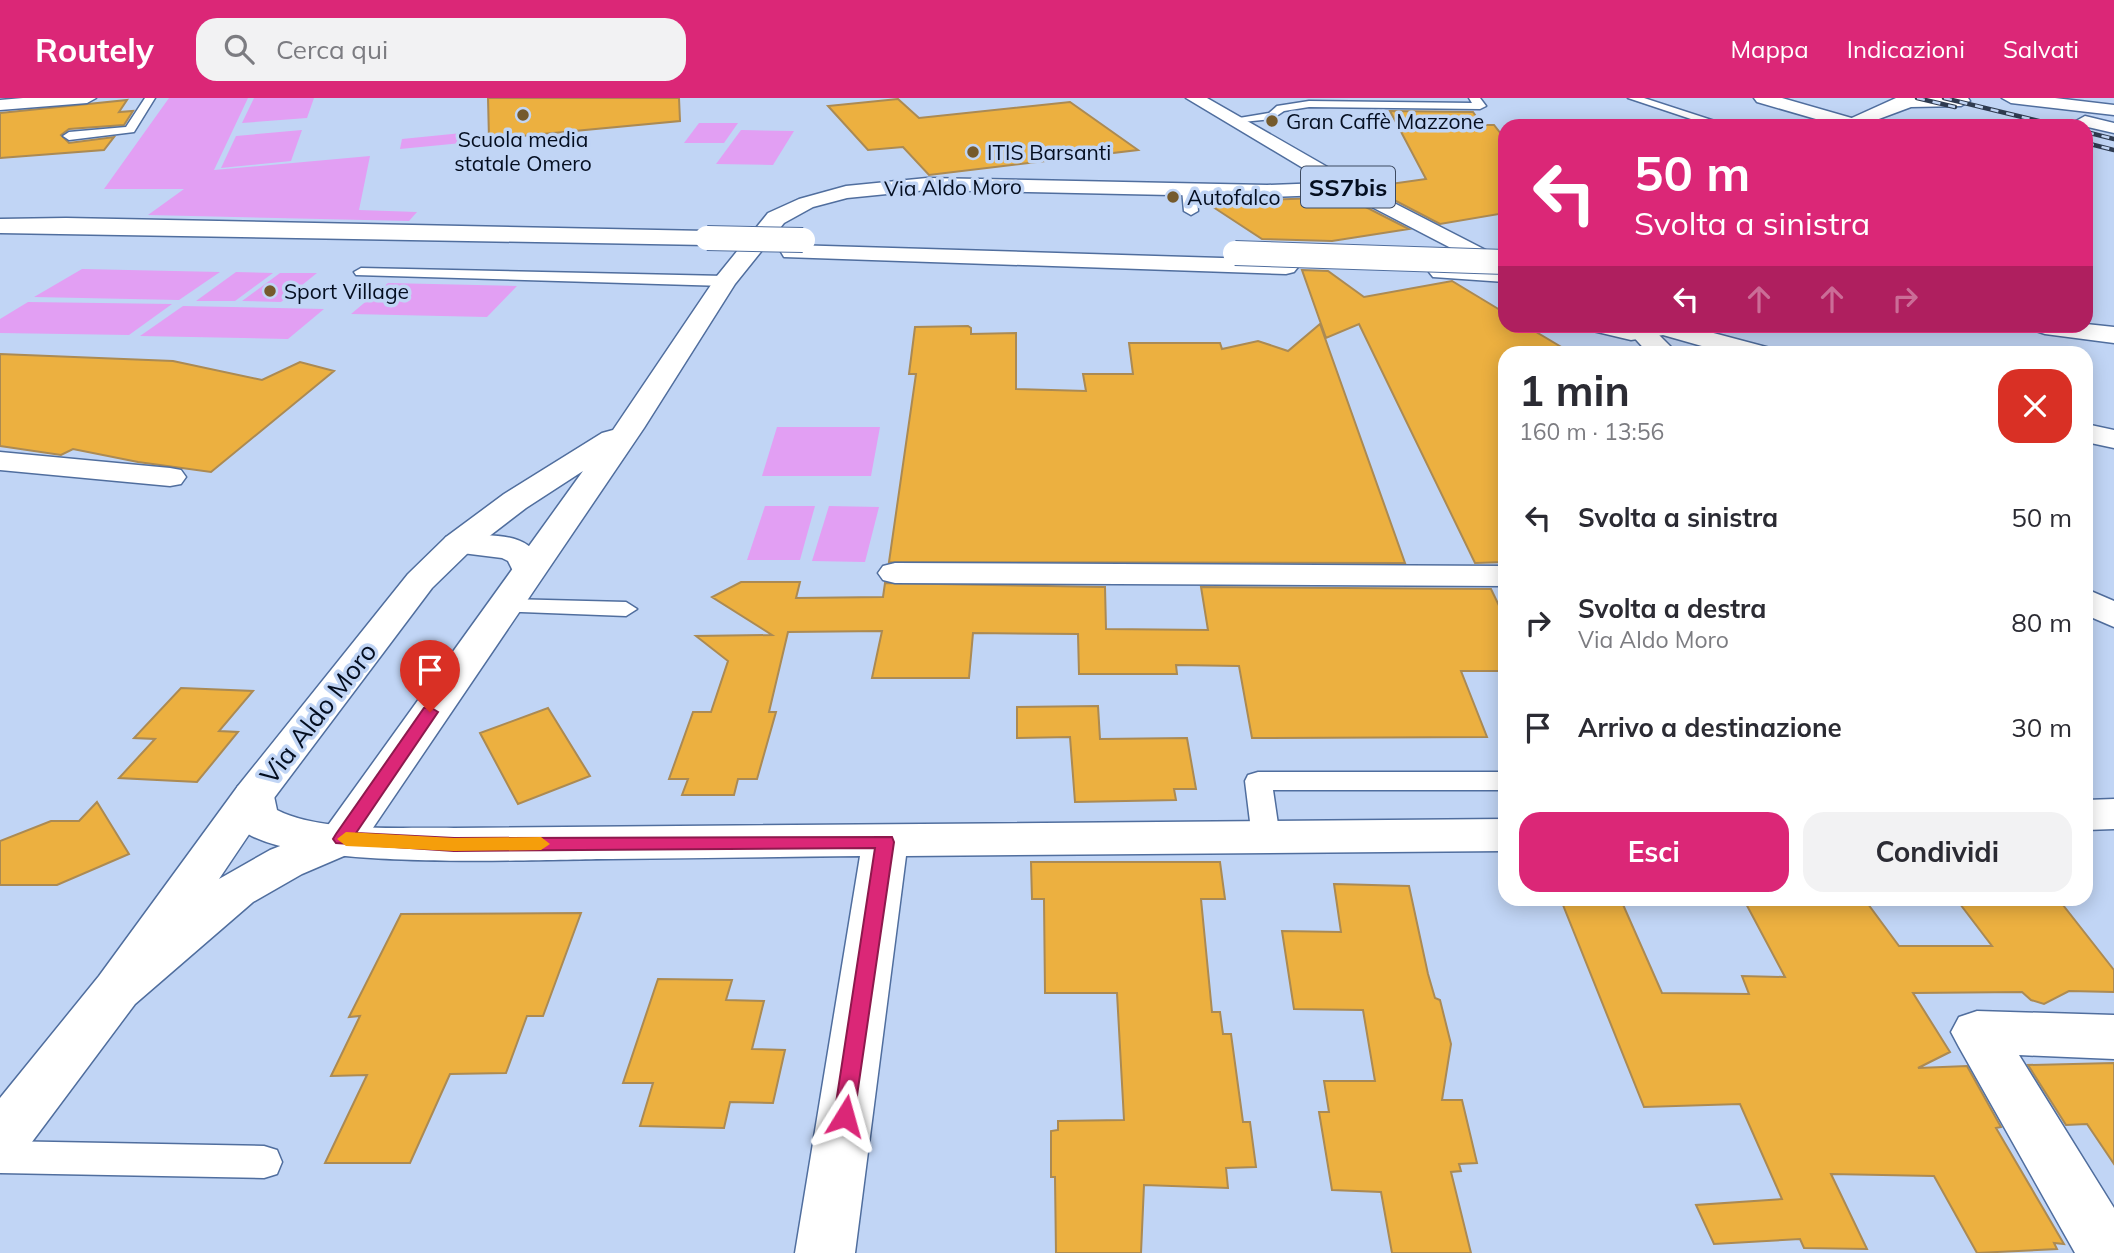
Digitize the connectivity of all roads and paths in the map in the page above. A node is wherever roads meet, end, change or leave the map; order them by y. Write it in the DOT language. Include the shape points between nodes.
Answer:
graph roads {
  1 [pos="87,98"];
  2 [pos="150,98"];
  3 [pos="1474,98"];
  4 [pos="1633,98"];
  5 [pos="1763,98"];
  6 [pos="1200,99"];
  7 [pos="1909,99"];
  8 [pos="1954,99"];
  9 [pos="1996,101"];
  10 [pos="2059,104"];
  11 [pos="0,105"];
  12 [pos="2101,105"];
  13 [pos="1701,119"];
  14 [pos="1830,119"];
  15 [pos="1859,119"];
  16 [pos="2082,119"];
  17 [pos="1233,120"];
  18 [pos="2093,121"];
  19 [pos="2114,122"];
  20 [pos="2093,123"];
  21 [pos="2114,128"];
  22 [pos="66,138"];
  23 [pos="1350,188"];
  24 [pos="0,226"];
  25 [pos="0,237"];
  26 [pos="706,245"];
  27 [pos="1233,259"];
  28 [pos="1498,262"];
  29 [pos="1498,265"];
  30 [pos="361,272"];
  31 [pos="1498,275"];
  32 [pos="725,281"];
  33 [pos="2093,321"];
  34 [pos="2114,324"];
  35 [pos="2093,332"];
  36 [pos="1674,333"];
  37 [pos="2114,335"];
  38 [pos="1727,346"];
  39 [pos="629,428"];
  40 [pos="2093,434"];
  41 [pos="2114,439"];
  42 [pos="0,461"];
  43 [pos="170,477"];
  44 [pos="458,544"];
  45 [pos="528,570"];
  46 [pos="895,573"];
  47 [pos="1498,576"];
  48 [pos="2093,604"];
  49 [pos="503,606"];
  50 [pos="626,609"];
  51 [pos="2114,616"];
  52 [pos="1498,781"];
  53 [pos="253,796"];
  54 [pos="2114,814"];
  55 [pos="2093,815"];
  56 [pos="1498,835"];
  57 [pos="1266,838"];
  58 [pos="342,839"];
  59 [pos="885,842"];
  60 [pos="117,990"];
  61 [pos="2114,1037"];
  62 [pos="0,1140"];
  63 [pos="0,1157"];
  64 [pos="264,1162"];
  65 [pos="825,1253"];
  66 [pos="2108,1253"];
  1 -- 11 [label="main road"];
  2 -- 22 [label="lane" via="130,130"];
  3 -- 17 [label="lane" via="1480,106 1309,104 1280,108 1272,116"];
  4 -- 13 [label="lane"];
  5 -- 14 [label="main road"];
  6 -- 17 [label="main road, SS7bis"];
  7 -- 8 [label="main road"];
  7 -- 15 [label="main road"];
  8 -- 9 [label="main road"];
  9 -- 10 [label="main road"];
  10 -- 12 [label="main road"];
  10 -- 16 [label="main road"];
  17 -- 23 [label="main road, SS7bis"];
  18 -- 19 [label="main road"];
  20 -- 21 [label="main road"];
  23 -- 29 [label="main road, SS7bis"];
  23 -- 32 [label="main road, Via Aldo Moro" via="1190,200 927,184 846,192 806,203 776,218"];
  24 -- 26 [label="main road"];
  25 -- 26 [label="main road"];
  26 -- 27 [label="main road"];
  27 -- 28 [label="main road, bridge"];
  27 -- 31 [label="main road"];
  30 -- 32 [label="lane"];
  32 -- 39 [label="main road, Via Aldo Moro"];
  33 -- 34 [label="main road"];
  35 -- 37 [label="main road"];
  36 -- 38 [label="main road"];
  39 -- 44 [label="main road, Via Aldo Moro" via="515,501"];
  39 -- 45 [label="main road, Via Aldo Moro"];
  40 -- 41 [label="main road"];
  42 -- 43 [label="main road"];
  44 -- 45 [label="main road" via="509,548 523,555"];
  44 -- 53 [label="main road, Via Aldo Moro" via="420,581"];
  45 -- 49 [label="main road, Via Aldo Moro"];
  46 -- 47 [label="main road"];
  48 -- 51 [label="main road"];
  49 -- 50 [label="lane"];
  49 -- 58 [label="main road, Via Aldo Moro"];
  52 -- 57 [label="lane" via="1258,781"];
  53 -- 58 [label="main road" via="256,817 270,828"];
  53 -- 60 [label="main road, Via Aldo Moro"];
  54 -- 55 [label="main road"];
  56 -- 57 [label="main road"];
  57 -- 59 [label="main road"];
  58 -- 59 [label="main road" via="454,844"];
  58 -- 60 [label="main road, Via Aldo Moro" via="286,862 237,890"];
  59 -- 65 [label="main road"];
  60 -- 62 [label="main road, Via Aldo Moro"];
  61 -- 66 [label="main road" via="1978,1032"];
  63 -- 64 [label="lane"];
}
